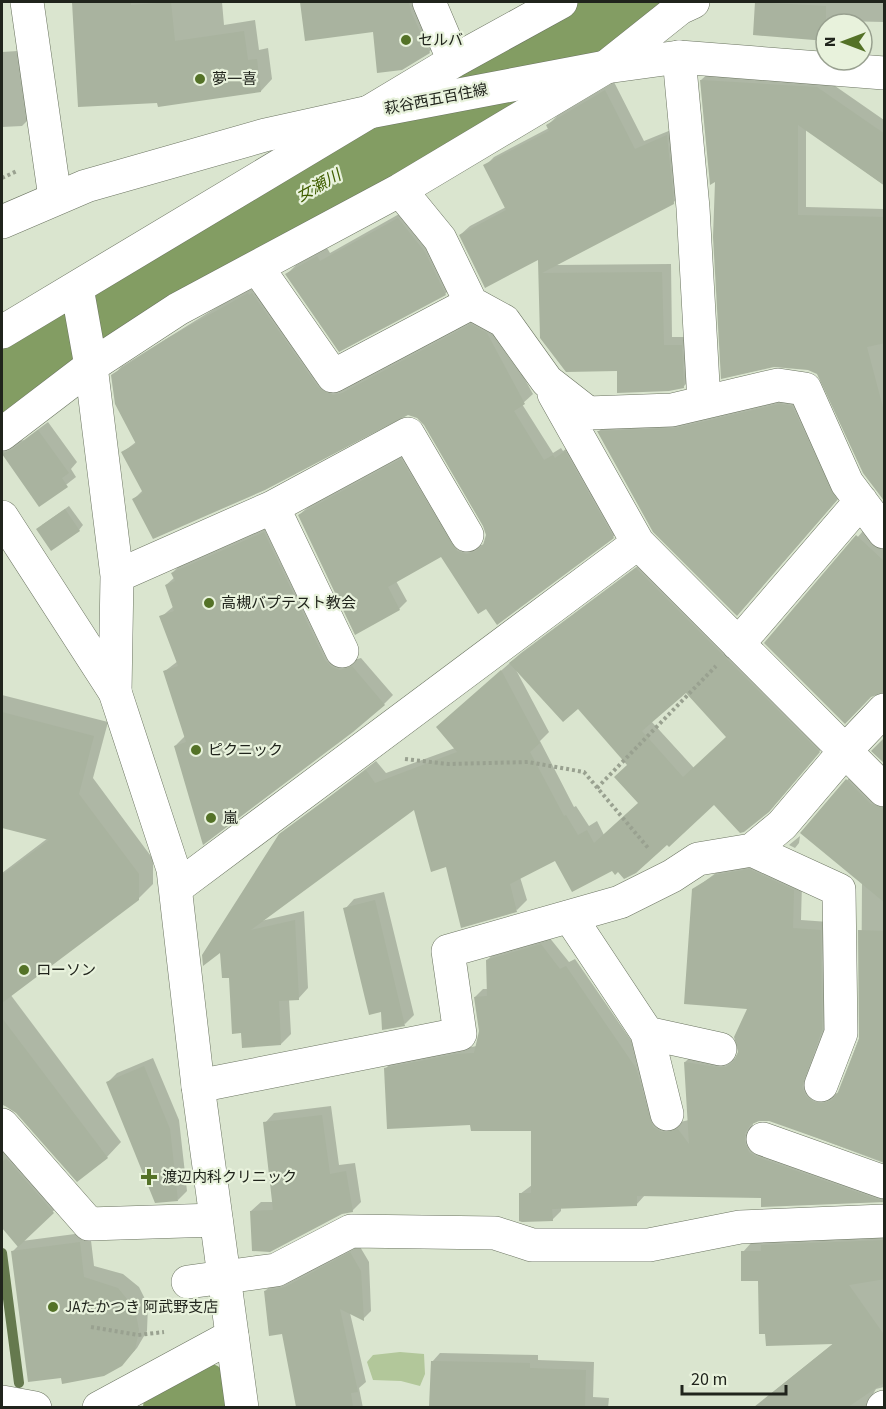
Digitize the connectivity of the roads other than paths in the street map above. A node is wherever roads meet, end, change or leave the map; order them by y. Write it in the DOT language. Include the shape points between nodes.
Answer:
graph roads {
  1 [pos="27,2"];
  2 [pos="429,2"];
  3 [pos="561,2"];
  4 [pos="684,4"];
  5 [pos="679,57"];
  6 [pos="454,61"];
  7 [pos="606,67"];
  8 [pos="885,73"];
  9 [pos="369,112"];
  10 [pos="400,190"];
  11 [pos="55,198"];
  12 [pos="2,222"];
  13 [pos="257,267"];
  14 [pos="76,288"];
  15 [pos="471,303"];
  16 [pos="2,332"];
  17 [pos="89,360"];
  18 [pos="547,381"];
  19 [pos="704,402"];
  20 [pos="2,434"];
  21 [pos="861,501"];
  22 [pos="273,507"];
  23 [pos="2,517"];
  24 [pos="885,532"];
  25 [pos="467,535"];
  26 [pos="638,543"];
  27 [pos="117,576"];
  28 [pos="738,644"];
  29 [pos="342,651"];
  30 [pos="115,692"];
  31 [pos="885,710"];
  32 [pos="845,751"];
  33 [pos="885,790"];
  34 [pos="752,850"];
  35 [pos="176,888"];
  36 [pos="570,917"];
  37 [pos="647,1033"];
  38 [pos="720,1048"];
  39 [pos="821,1085"];
  40 [pos="198,1086"];
  41 [pos="667,1114"];
  42 [pos="2,1125"];
  43 [pos="763,1139"];
  44 [pos="885,1182"];
  45 [pos="216,1220"];
  46 [pos="885,1221"];
  47 [pos="225,1277"];
  48 [pos="188,1282"];
  49 [pos="232,1336"];
  50 [pos="2,1402"];
  51 [pos="35,1407"];
  52 [pos="99,1407"];
  53 [pos="242,1407"];
  1 -- 11 [label="street"];
  2 -- 6 [label="street"];
  3 -- 6 [label="street"];
  4 -- 7 [label="street"];
  5 -- 7 [label="street, 萩谷西五百住線"];
  5 -- 8 [label="street, 萩谷西五百住線"];
  5 -- 19 [label="street" via="693,208"];
  6 -- 9 [label="street"];
  7 -- 9 [label="street, 萩谷西五百住線"];
  7 -- 10 [label="street"];
  9 -- 11 [label="street, 萩谷西五百住線" via="200,152"];
  9 -- 14 [label="street"];
  10 -- 13 [label="street"];
  10 -- 15 [label="street" via="440,238"];
  11 -- 12 [label="street, 萩谷西五百住線"];
  13 -- 15 [label="street" via="333,376"];
  13 -- 17 [label="street"];
  14 -- 16 [label="street"];
  14 -- 17 [label="street"];
  15 -- 18 [label="street" via="504,321"];
  17 -- 20 [label="street"];
  17 -- 27 [label="street"];
  18 -- 19 [label="street" via="588,413 672,410"];
  18 -- 26 [label="street"];
  19 -- 21 [label="street" via="778,385 805,389 848,483"];
  21 -- 24 [label="street"];
  21 -- 28 [label="street"];
  22 -- 25 [label="street" via="408,434"];
  22 -- 27 [label="street"];
  22 -- 29 [label="street"];
  23 -- 30 [label="street"];
  26 -- 28 [label="street"];
  26 -- 35 [label="street"];
  27 -- 30 [label="street"];
  28 -- 32 [label="street"];
  30 -- 35 [label="street"];
  31 -- 32 [label="street"];
  32 -- 33 [label="street"];
  32 -- 34 [label="street" via="782,825"];
  34 -- 36 [label="street" via="698,859 620,902"];
  34 -- 39 [label="street" via="840,890 841,1032"];
  35 -- 40 [label="street"];
  36 -- 37 [label="street"];
  36 -- 40 [label="street" via="448,951 460,1034"];
  37 -- 38 [label="street"];
  37 -- 41 [label="street"];
  40 -- 45 [label="street"];
  42 -- 45 [label="street" via="88,1224"];
  43 -- 44 [label="street"];
  45 -- 47 [label="street"];
  46 -- 47 [label="street" via="740,1227 649,1245 532,1245 495,1233 351,1232 276,1270"];
  47 -- 48 [label="street"];
  47 -- 49 [label="street"];
  49 -- 52 [label="street"];
  49 -- 53 [label="street"];
  50 -- 51 [label="street"];
}
